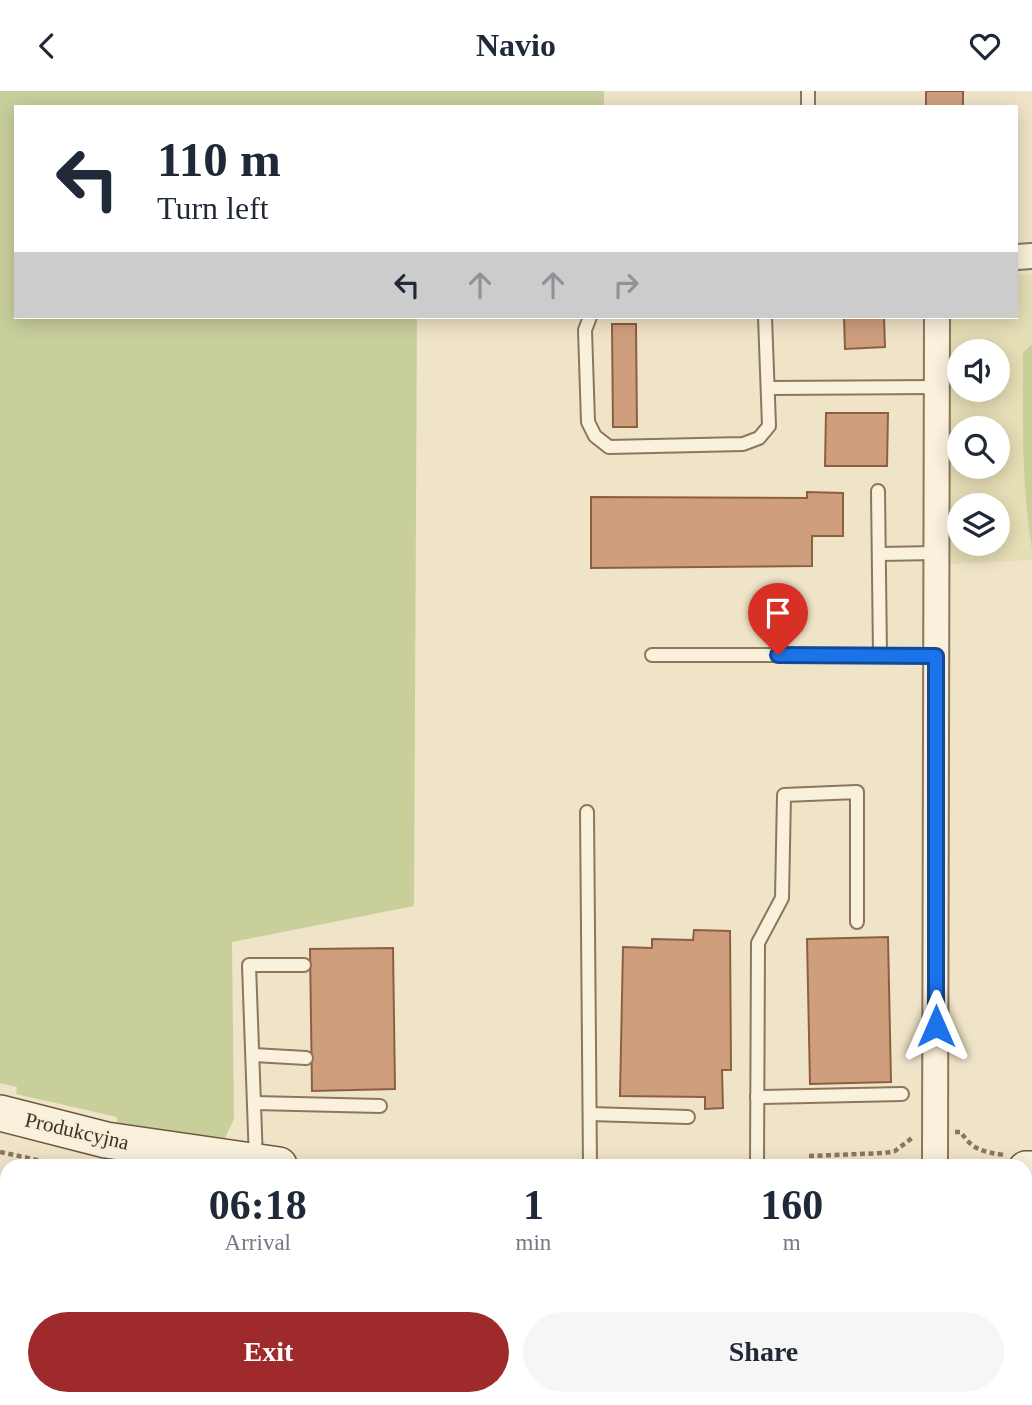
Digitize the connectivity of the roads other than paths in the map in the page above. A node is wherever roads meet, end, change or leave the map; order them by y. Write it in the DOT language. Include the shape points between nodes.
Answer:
graph roads {
  1 [pos="589,319"];
  2 [pos="765,319"];
  3 [pos="937,319"];
  4 [pos="937,387"];
  5 [pos="768,388"];
  6 [pos="878,491"];
  7 [pos="936,553"];
  8 [pos="879,554"];
  9 [pos="652,655"];
  10 [pos="880,655"];
  11 [pos="936,656"];
  12 [pos="587,812"];
  13 [pos="857,922"];
  14 [pos="304,965"];
  15 [pos="253,1055"];
  16 [pos="306,1058"];
  17 [pos="902,1094"];
  18 [pos="757,1097"];
  19 [pos="255,1103"];
  20 [pos="380,1107"];
  21 [pos="0,1113"];
  22 [pos="590,1114"];
  23 [pos="688,1117"];
  24 [pos="211,1159"];
  25 [pos="263,1159"];
  26 [pos="590,1159"];
  27 [pos="757,1159"];
  28 [pos="935,1159"];
  1 -- 5 [label="lane" via="585,330 588,422 595,436 609,447 743,445 769,426"];
  2 -- 5 [label="lane"];
  3 -- 4 [label="street"];
  4 -- 5 [label="lane"];
  4 -- 7 [label="street"];
  6 -- 8 [label="lane"];
  7 -- 8 [label="lane"];
  7 -- 11 [label="street"];
  8 -- 10 [label="lane"];
  9 -- 10 [label="lane"];
  10 -- 11 [label="lane"];
  11 -- 28 [label="street"];
  12 -- 22 [label="lane"];
  13 -- 18 [label="lane" via="857,792 784,795 782,898 758,943"];
  14 -- 15 [label="lane" via="249,965"];
  15 -- 16 [label="lane"];
  15 -- 19 [label="lane"];
  17 -- 18 [label="lane"];
  18 -- 27 [label="lane"];
  19 -- 20 [label="lane"];
  19 -- 25 [label="lane"];
  21 -- 24 [label="street, Produkcyjna" via="158,1153"];
  22 -- 23 [label="lane"];
  22 -- 26 [label="lane"];
}
